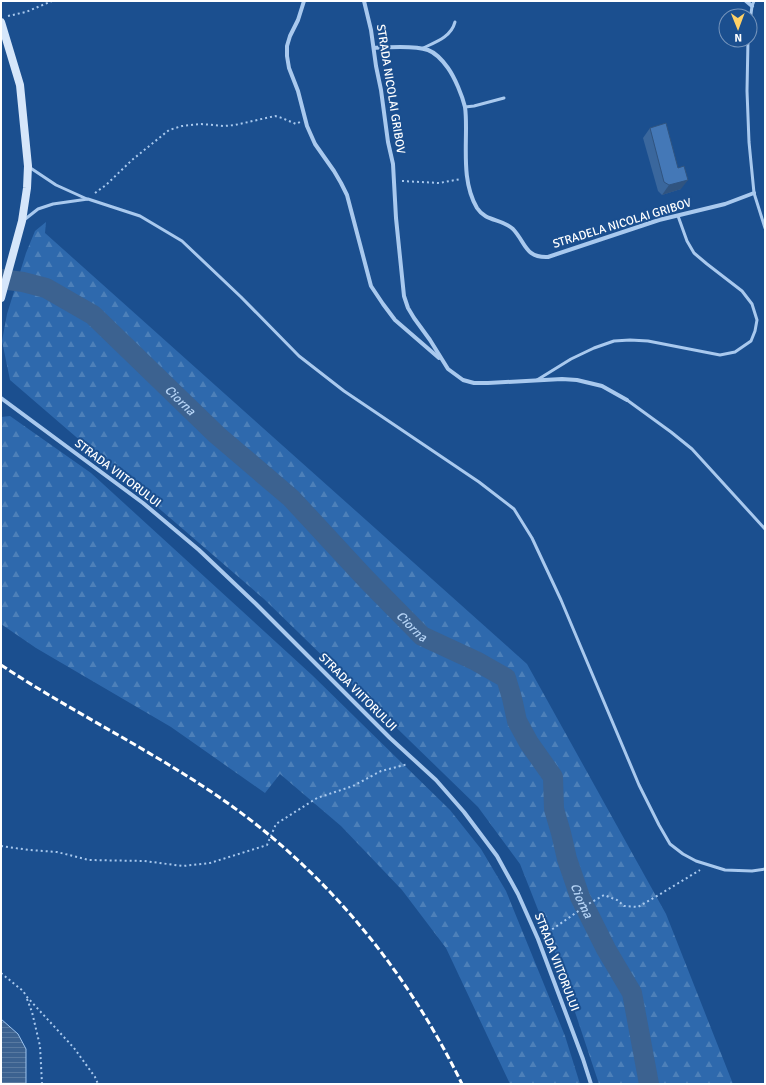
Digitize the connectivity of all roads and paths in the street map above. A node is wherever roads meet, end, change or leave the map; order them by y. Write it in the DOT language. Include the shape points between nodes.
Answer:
graph roads {
  1 [pos="52,1"];
  2 [pos="304,1"];
  3 [pos="364,1"];
  4 [pos="746,1"];
  5 [pos="753,3"];
  6 [pos="4,19"];
  7 [pos="455,22"];
  8 [pos="374,48"];
  9 [pos="423,48"];
  10 [pos="748,48"];
  11 [pos="504,98"];
  12 [pos="465,106"];
  13 [pos="306,120"];
  14 [pos="28,166"];
  15 [pos="467,177"];
  16 [pos="394,181"];
  17 [pos="754,193"];
  18 [pos="88,199"];
  19 [pos="678,216"];
  20 [pos="22,221"];
  21 [pos="765,228"];
  22 [pos="1,297"];
  23 [pos="442,361"];
  24 [pos="537,380"];
  25 [pos="1,398"];
  26 [pos="628,400"];
  27 [pos="765,529"];
  28 [pos="415,762"];
  29 [pos="1,846"];
  30 [pos="707,865"];
  31 [pos="765,869"];
  32 [pos="538,940"];
  33 [pos="1,973"];
  34 [pos="27,997"];
  35 [pos="42,1084"];
  36 [pos="98,1084"];
  37 [pos="591,1084"];
  1 -- 6 [label="path"];
  2 -- 13 [label="street" via="288,41 287,51 289,68"];
  3 -- 8 [label="street, STRADA NICOLAI GRIBOV"];
  4 -- 5 [label="street"];
  6 -- 14 [label="main road" via="20,85"];
  7 -- 9 [label="lane" via="449,33"];
  8 -- 9 [label="street, STRADELA NICOLAI GRIBOV"];
  8 -- 16 [label="street, STRADA NICOLAI GRIBOV"];
  9 -- 12 [label="street, STRADELA NICOLAI GRIBOV" via="432,51 445,63"];
  10 -- 17 [label="lane" via="748,134"];
  11 -- 12 [label="lane"];
  12 -- 15 [label="street, STRADELA NICOLAI GRIBOV"];
  13 -- 18 [label="path" via="296,124 275,116 224,126 201,124 169,130"];
  13 -- 23 [label="street" via="315,144 347,195 372,286 395,320"];
  14 -- 18 [label="lane" via="56,185"];
  14 -- 20 [label="main road"];
  15 -- 16 [label="path" via="439,183"];
  15 -- 19 [label="street, STRADELA NICOLAI GRIBOV" via="474,201 484,216 508,225 529,251 541,257 548,257"];
  16 -- 23 [label="street, STRADA NICOLAI GRIBOV" via="404,296 408,308"];
  17 -- 19 [label="street, STRADELA NICOLAI GRIBOV" via="725,204"];
  17 -- 21 [label="lane"];
  18 -- 20 [label="lane" via="53,204 38,209"];
  18 -- 30 [label="lane" via="140,216 182,241 299,356 344,391 479,482 514,509 532,538 561,600 658,825 670,844 683,854"];
  19 -- 24 [label="lane" via="694,253 742,291 752,304 757,320 751,341 735,352 720,355 648,341 614,341 594,348"];
  20 -- 22 [label="main road"];
  23 -- 24 [label="street, STRADA NICOLAI GRIBOV" via="463,380 474,383"];
  24 -- 26 [label="street, STRADA NICOLAI GRIBOV" via="577,380 602,386"];
  25 -- 28 [label="street, STRADA VIITORULUI" via="143,503 199,550"];
  26 -- 27 [label="lane, STRADA NICOLAI GRIBOV" via="692,450"];
  28 -- 29 [label="path" via="381,772 353,786 316,798 276,824 267,846 210,863 184,866 144,861 89,860 57,852"];
  28 -- 32 [label="street, STRADA VIITORULUI" via="436,780 464,812 497,856 518,894"];
  30 -- 31 [label="lane" via="725,870 752,872"];
  30 -- 32 [label="path" via="638,907 624,906 617,900 604,896"];
  32 -- 37 [label="street, STRADA VIITORULUI"];
  33 -- 34 [label="path"];
  34 -- 35 [label="path" via="40,1046"];
  34 -- 36 [label="path" via="74,1048"];
}
